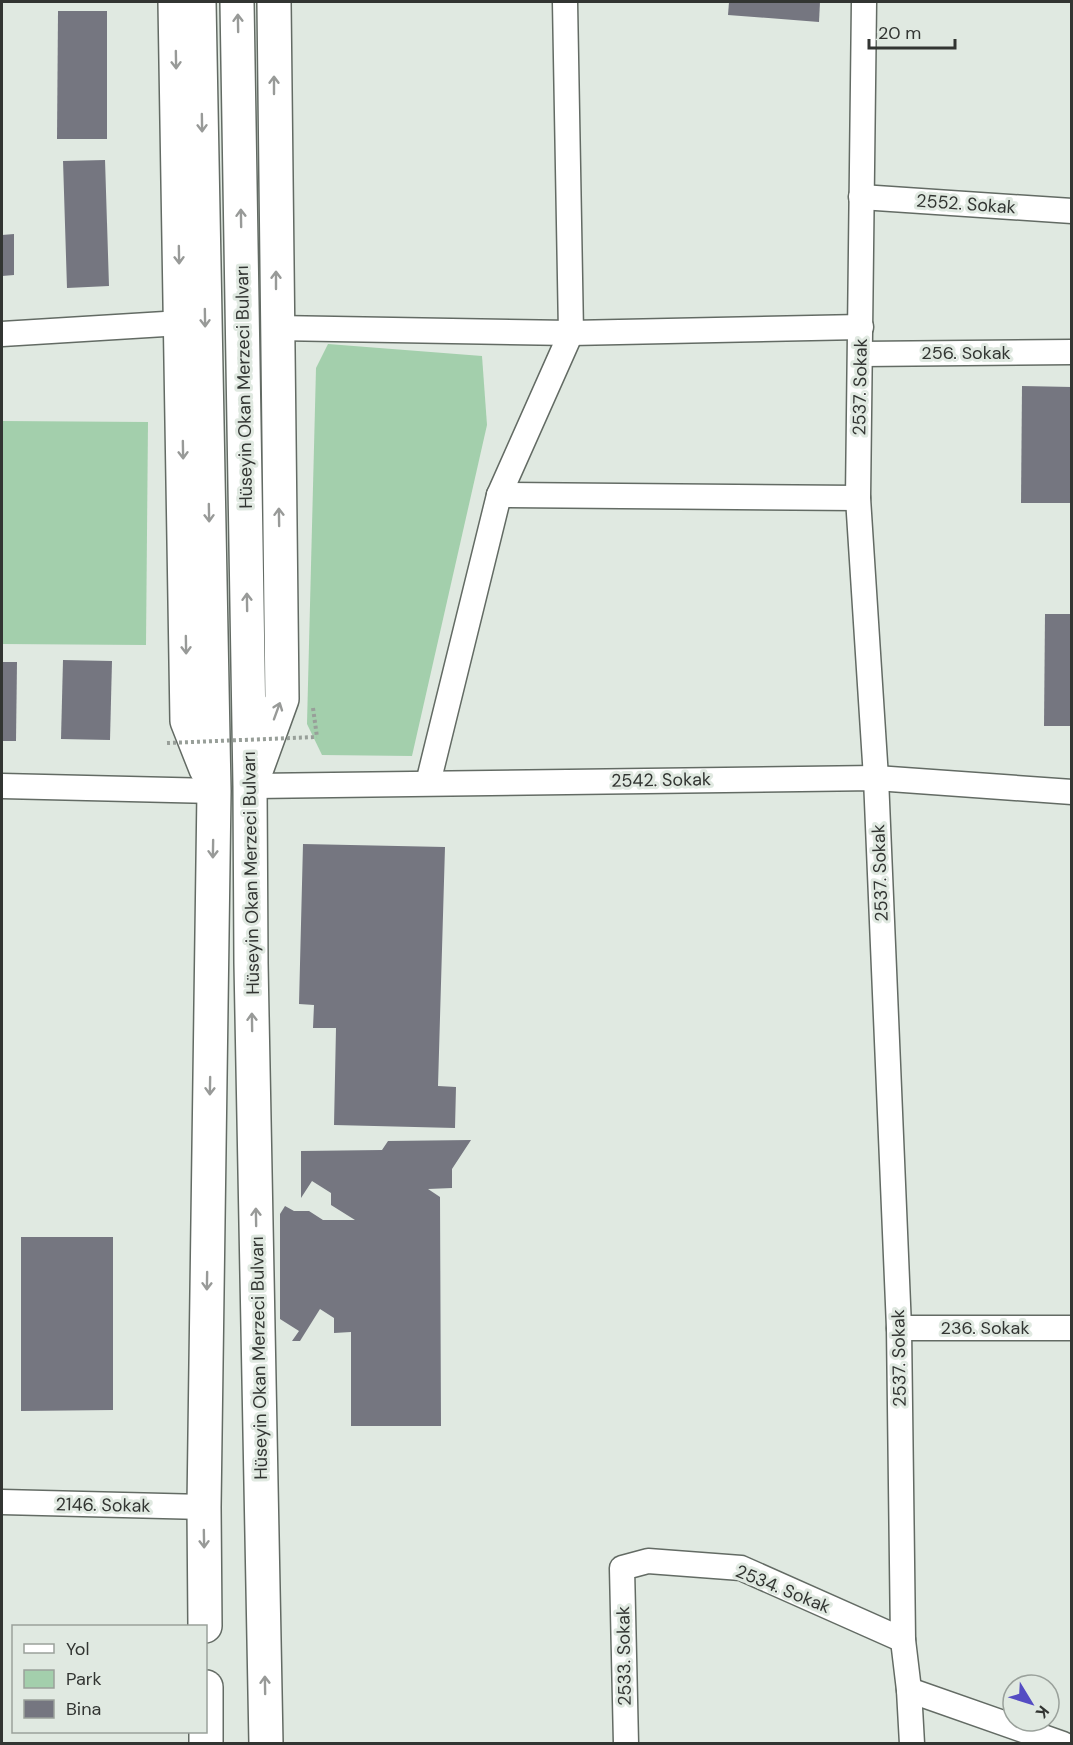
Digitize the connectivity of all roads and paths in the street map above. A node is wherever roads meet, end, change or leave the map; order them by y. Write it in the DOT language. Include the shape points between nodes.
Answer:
graph roads {
  1 [pos="175,2"];
  2 [pos="199,2"];
  3 [pos="237,2"];
  4 [pos="274,2"];
  5 [pos="565,2"];
  6 [pos="864,2"];
  7 [pos="861,197"];
  8 [pos="1071,211"];
  9 [pos="181,323"];
  10 [pos="861,327"];
  11 [pos="276,328"];
  12 [pos="571,333"];
  13 [pos="2,334"];
  14 [pos="1071,352"];
  15 [pos="861,354"];
  16 [pos="500,495"];
  17 [pos="858,498"];
  18 [pos="317,737"];
  19 [pos="167,743"];
  20 [pos="876,778"];
  21 [pos="428,783"];
  22 [pos="2,786"];
  23 [pos="250,786"];
  24 [pos="214,791"];
  25 [pos="1071,792"];
  26 [pos="899,1328"];
  27 [pos="1071,1328"];
  28 [pos="2,1502"];
  29 [pos="204,1508"];
  30 [pos="622,1568"];
  31 [pos="205,1625"];
  32 [pos="903,1640"];
  33 [pos="909,1690"];
  34 [pos="267,1743"];
  35 [pos="626,1743"];
  36 [pos="912,1743"];
  37 [pos="1063,1743"];
  1 -- 9 [label="main road, one-way"];
  2 -- 24 [label="main road, Hüseyin Okan Merzeci Bulvarı, one-way"];
  23 -- 3 [label="main road, Hüseyin Okan Merzeci Bulvarı, one-way"];
  11 -- 4 [label="main road, one-way"];
  5 -- 12 [label="street"];
  6 -- 7 [label="street, 2537. Sokak"];
  7 -- 8 [label="street, 2552. Sokak"];
  7 -- 10 [label="street, 2537. Sokak"];
  9 -- 13 [label="street"];
  9 -- 24 [label="main road, one-way" via="187,721"];
  10 -- 12 [label="street"];
  10 -- 15 [label="street, 2537. Sokak"];
  11 -- 12 [label="street"];
  23 -- 11 [label="main road, one-way" via="282,699"];
  12 -- 16 [label="street"];
  14 -- 15 [label="street, 256. Sokak"];
  15 -- 17 [label="street, 2537. Sokak"];
  16 -- 17 [label="street"];
  16 -- 21 [label="street"];
  17 -- 20 [label="street, 2537. Sokak"];
  18 -- 19 [label="path, bridge"];
  20 -- 21 [label="street, 2542. Sokak"];
  20 -- 25 [label="street, 2542. Sokak"];
  20 -- 26 [label="street, 2537. Sokak"];
  21 -- 23 [label="street, 2542. Sokak"];
  22 -- 24 [label="street"];
  34 -- 23 [label="main road, Hüseyin Okan Merzeci Bulvarı, one-way"];
  24 -- 29 [label="main road, Hüseyin Okan Merzeci Bulvarı, one-way"];
  26 -- 27 [label="street, 236. Sokak"];
  26 -- 32 [label="street, 2537. Sokak"];
  28 -- 29 [label="street, 2146. Sokak"];
  29 -- 31 [label="main road, Hüseyin Okan Merzeci Bulvarı, one-way"];
  30 -- 32 [label="street, 2534. Sokak" via="648,1561 741,1568"];
  30 -- 35 [label="street, 2533. Sokak"];
  32 -- 33 [label="street, 2537. Sokak"];
  33 -- 36 [label="street, 2537. Sokak"];
  33 -- 37 [label="street"];
}
